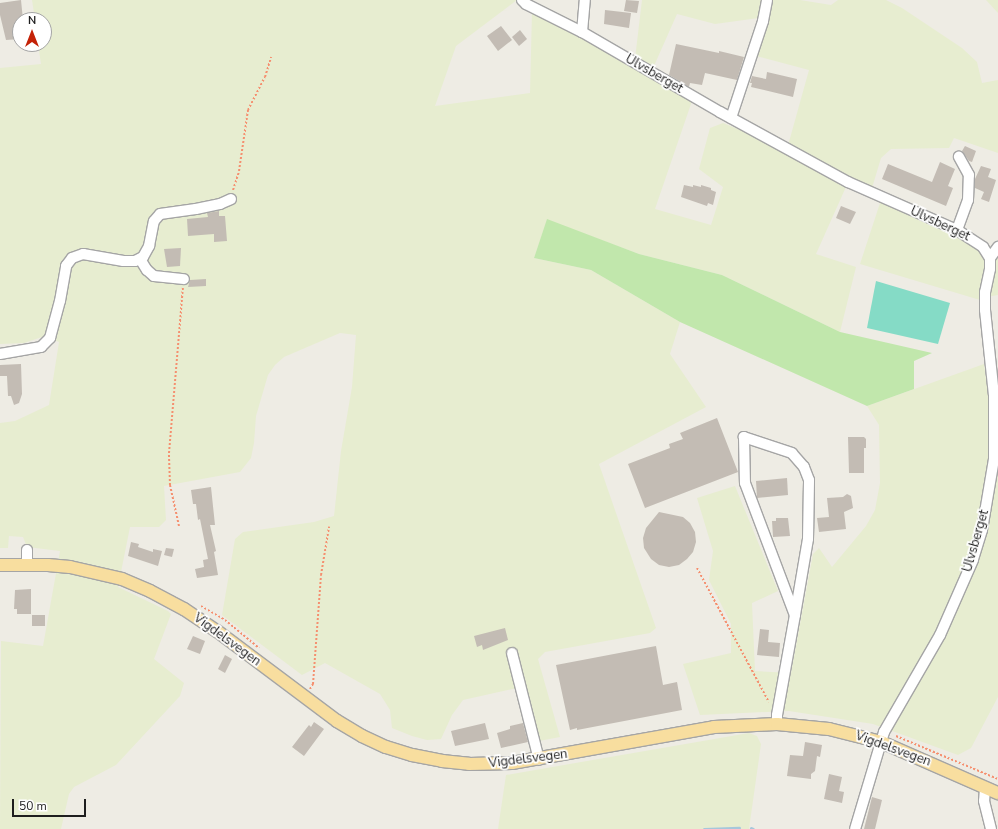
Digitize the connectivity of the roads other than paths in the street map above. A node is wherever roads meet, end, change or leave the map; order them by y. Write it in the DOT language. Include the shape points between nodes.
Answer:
graph roads {
  1 [pos="522,0"];
  2 [pos="586,0"];
  3 [pos="767,0"];
  4 [pos="582,32"];
  5 [pos="731,118"];
  6 [pos="959,157"];
  7 [pos="231,199"];
  8 [pos="957,230"];
  9 [pos="998,247"];
  10 [pos="990,258"];
  11 [pos="140,259"];
  12 [pos="184,279"];
  13 [pos="0,354"];
  14 [pos="27,550"];
  15 [pos="26,565"];
  16 [pos="0,566"];
  17 [pos="795,614"];
  18 [pos="512,653"];
  19 [pos="777,720"];
  20 [pos="881,742"];
  21 [pos="539,760"];
  22 [pos="985,788"];
  23 [pos="998,793"];
  24 [pos="855,829"];
  25 [pos="991,829"];
  1 -- 4 [label="street, Ulvsberget"];
  2 -- 4 [label="street"];
  3 -- 5 [label="street" via="763,22"];
  4 -- 5 [label="street, Ulvsberget"];
  5 -- 8 [label="street, Ulvsberget" via="848,182"];
  6 -- 8 [label="street" via="969,175 968,200"];
  7 -- 11 [label="street" via="202,208 160,214 154,222 149,246"];
  8 -- 10 [label="street, Ulvsberget" via="983,247"];
  9 -- 10 [label="street"];
  10 -- 20 [label="street, Ulvsberget" via="985,310 994,395 994,459 982,530 970,567 940,635"];
  11 -- 12 [label="street" via="154,276"];
  11 -- 13 [label="street" via="124,261 83,254 72,258 66,266 50,338 41,347"];
  14 -- 15 [label="street"];
  15 -- 16 [label="main road, Vigdelsvegen"];
  15 -- 21 [label="main road, Vigdelsvegen" via="63,566 122,579 150,591 184,609 310,693 337,721 386,747 442,761 469,764"];
  17 -- 17 [label="street" via="746,483 744,436 792,454 804,467 809,480 808,539"];
  17 -- 19 [label="street"];
  18 -- 21 [label="street"];
  19 -- 20 [label="main road, Vigdelsvegen"];
  19 -- 21 [label="main road, Vigdelsvegen" via="714,727"];
  20 -- 22 [label="main road, Vigdelsvegen"];
  20 -- 24 [label="street, Ulvsberget"];
  22 -- 23 [label="main road, Vigdelsvegen"];
  22 -- 25 [label="street" via="984,801"];
}
